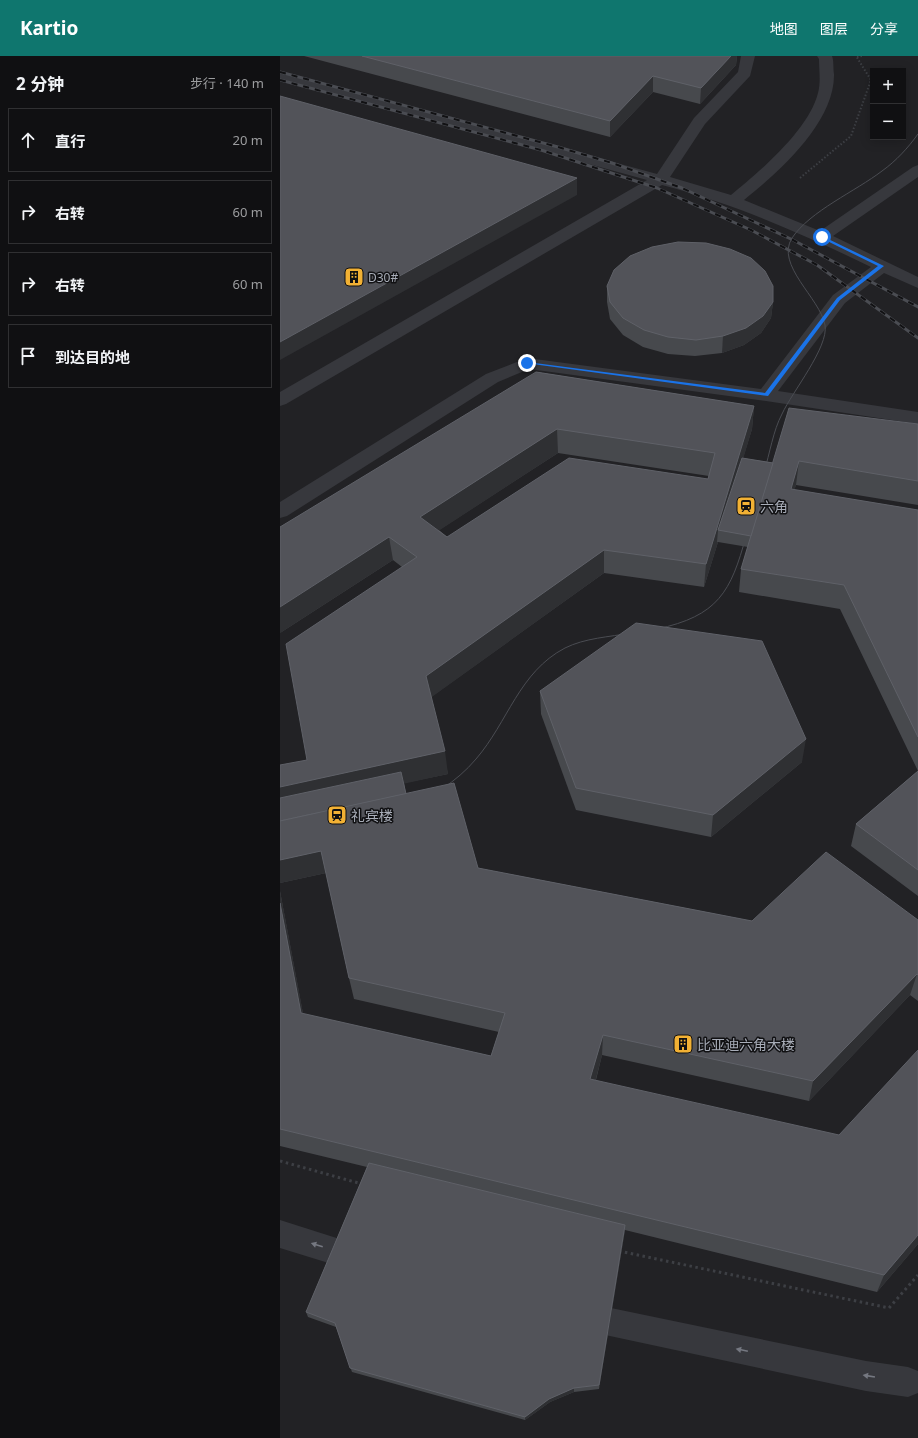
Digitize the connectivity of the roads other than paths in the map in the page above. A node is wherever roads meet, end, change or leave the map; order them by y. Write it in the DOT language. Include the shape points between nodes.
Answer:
graph roads {
  1 [pos="748,56"];
  2 [pos="824,56"];
  3 [pos="280,76"];
  4 [pos="918,170"];
  5 [pos="661,179"];
  6 [pos="733,201"];
  7 [pos="822,237"];
  8 [pos="882,266"];
  9 [pos="918,283"];
  10 [pos="766,395"];
  11 [pos="280,400"];
  12 [pos="918,418"];
  13 [pos="280,511"];
  14 [pos="280,1234"];
  15 [pos="385,1266"];
  16 [pos="561,1311"];
  17 [pos="915,1381"];
  1 -- 5 [label="street" via="745,73 699,121"];
  2 -- 6 [label="street" via="825,94 802,136 753,186"];
  3 -- 5 [label="street"];
  4 -- 7 [label="street"];
  5 -- 6 [label="street"];
  5 -- 11 [label="street"];
  6 -- 7 [label="street"];
  7 -- 8 [label="street"];
  8 -- 9 [label="street"];
  8 -- 10 [label="street" via="839,299"];
  10 -- 12 [label="street"];
  10 -- 13 [label="street" via="527,363 492,378"];
  15 -- 14 [label="street, one-way"];
  17 -- 16 [label="street, one-way" via="866,1376"];
}
